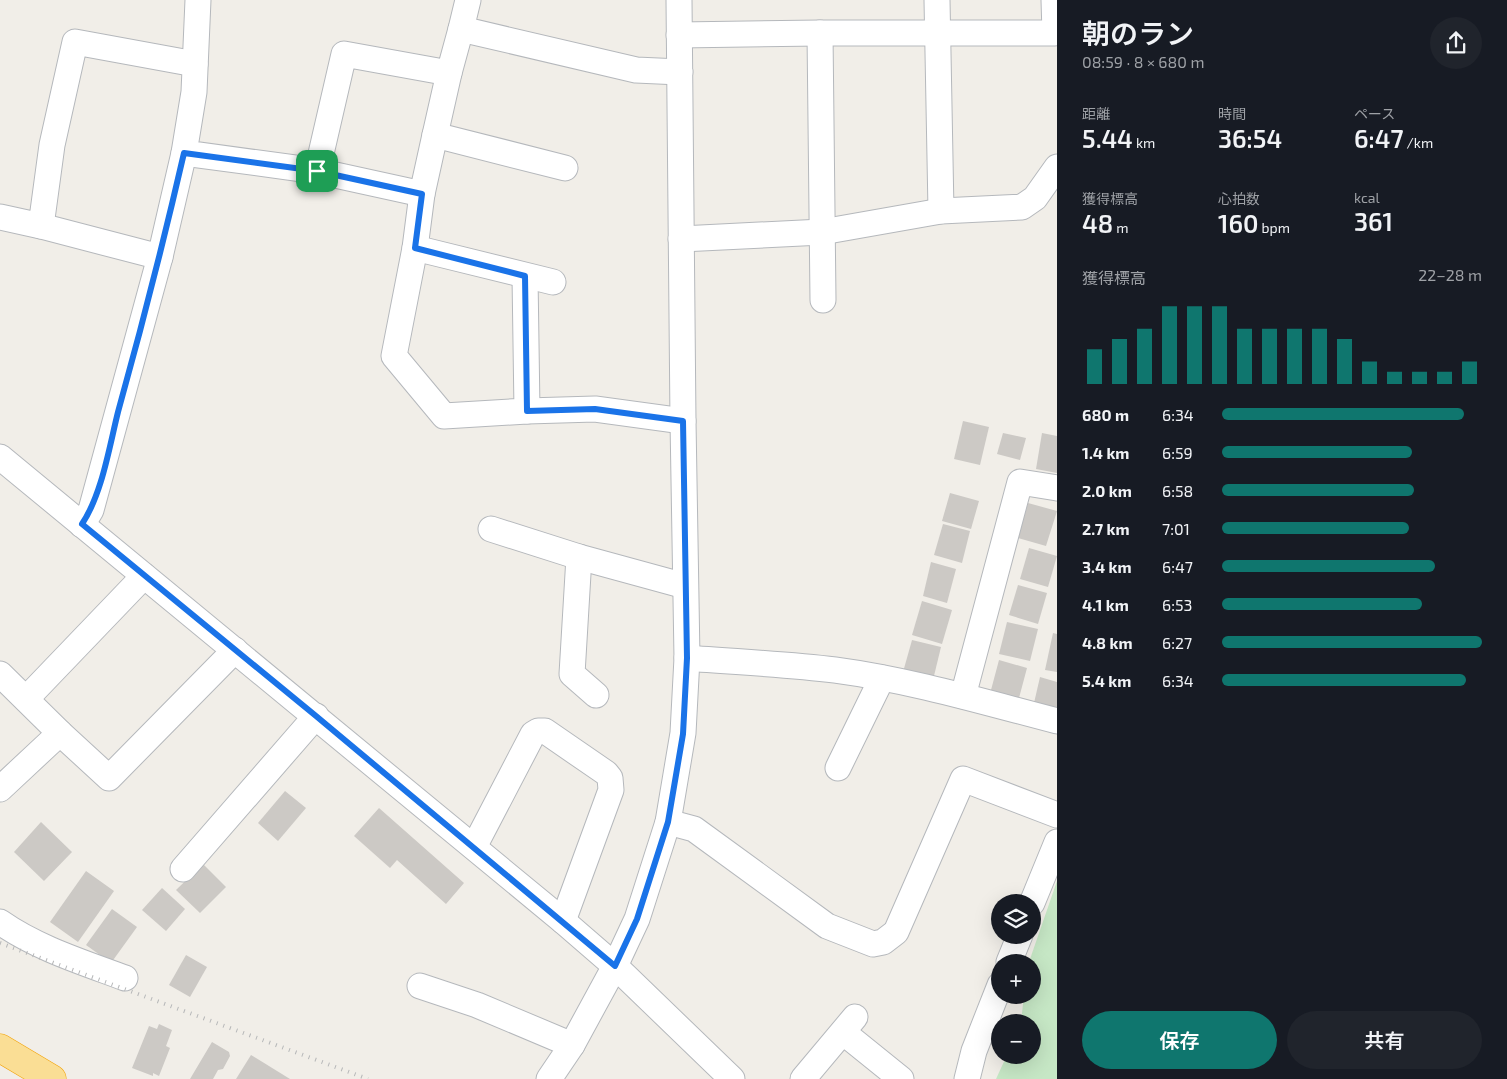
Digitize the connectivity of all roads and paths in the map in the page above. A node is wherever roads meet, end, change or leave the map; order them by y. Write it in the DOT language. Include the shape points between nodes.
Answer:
graph roads {
  1 [pos="198,0"];
  2 [pos="468,0"];
  3 [pos="680,0"];
  4 [pos="937,0"];
  5 [pos="1054,0"];
  6 [pos="461,29"];
  7 [pos="820,32"];
  8 [pos="937,33"];
  9 [pos="679,35"];
  10 [pos="195,64"];
  11 [pos="680,72"];
  12 [pos="449,73"];
  13 [pos="435,134"];
  14 [pos="184,153"];
  15 [pos="1057,167"];
  16 [pos="565,168"];
  17 [pos="317,171"];
  18 [pos="422,194"];
  19 [pos="941,211"];
  20 [pos="0,217"];
  21 [pos="40,226"];
  22 [pos="822,232"];
  23 [pos="681,239"];
  24 [pos="415,248"];
  25 [pos="160,257"];
  26 [pos="525,276"];
  27 [pos="553,282"];
  28 [pos="823,300"];
  29 [pos="527,411"];
  30 [pos="683,421"];
  31 [pos="0,459"];
  32 [pos="1057,488"];
  33 [pos="82,524"];
  34 [pos="491,529"];
  35 [pos="579,557"];
  36 [pos="144,576"];
  37 [pos="685,586"];
  38 [pos="235,650"];
  39 [pos="687,658"];
  40 [pos="0,674"];
  41 [pos="882,678"];
  42 [pos="596,695"];
  43 [pos="963,696"];
  44 [pos="26,699"];
  45 [pos="316,716"];
  46 [pos="1057,721"];
  47 [pos="60,733"];
  48 [pos="838,768"];
  49 [pos="0,789"];
  50 [pos="1057,815"];
  51 [pos="668,822"];
  52 [pos="1057,842"];
  53 [pos="474,848"];
  54 [pos="182,868"];
  55 [pos="1036,894"];
  56 [pos="563,921"];
  57 [pos="0,922"];
  58 [pos="615,966"];
  59 [pos="124,978"];
  60 [pos="420,986"];
  61 [pos="993,1004"];
  62 [pos="572,1045"];
  63 [pos="0,1048"];
  64 [pos="52,1079"];
  65 [pos="549,1079"];
  66 [pos="732,1079"];
  67 [pos="803,1079"];
  68 [pos="901,1079"];
  69 [pos="967,1079"];
  1 -- 10 [label="street"];
  2 -- 6 [label="street"];
  3 -- 9 [label="street"];
  4 -- 8 [label="street"];
  5 -- 8 [label="street" via="1055,33"];
  6 -- 11 [label="street" via="636,70"];
  6 -- 12 [label="street"];
  7 -- 8 [label="street"];
  7 -- 9 [label="street"];
  7 -- 22 [label="street"];
  8 -- 19 [label="street"];
  9 -- 11 [label="street"];
  10 -- 14 [label="street"];
  10 -- 21 [label="street" via="75,42 52,145"];
  11 -- 23 [label="street"];
  12 -- 13 [label="street"];
  12 -- 17 [label="street" via="344,54"];
  13 -- 16 [label="street"];
  13 -- 18 [label="street"];
  14 -- 17 [label="street"];
  14 -- 25 [label="street"];
  15 -- 19 [label="street" via="1035,198 1022,208"];
  17 -- 18 [label="street"];
  18 -- 24 [label="street"];
  19 -- 22 [label="street"];
  20 -- 21 [label="street"];
  21 -- 25 [label="street"];
  22 -- 23 [label="street"];
  22 -- 28 [label="street"];
  23 -- 30 [label="street"];
  24 -- 26 [label="street"];
  24 -- 29 [label="street" via="394,356 444,416"];
  25 -- 33 [label="street" via="91,510"];
  26 -- 27 [label="street"];
  26 -- 29 [label="street"];
  29 -- 30 [label="street" via="595,409"];
  30 -- 37 [label="street"];
  31 -- 33 [label="street"];
  32 -- 43 [label="street" via="1020,482"];
  33 -- 36 [label="street"];
  34 -- 35 [label="street"];
  35 -- 37 [label="street"];
  35 -- 42 [label="street" via="572,674"];
  36 -- 38 [label="street"];
  36 -- 44 [label="street"];
  37 -- 39 [label="street"];
  38 -- 45 [label="street"];
  38 -- 47 [label="street" via="109,778"];
  39 -- 41 [label="street" via="834,670"];
  39 -- 51 [label="street" via="683,734"];
  40 -- 44 [label="street"];
  41 -- 43 [label="street"];
  41 -- 48 [label="street"];
  43 -- 46 [label="street"];
  44 -- 47 [label="street"];
  45 -- 53 [label="street"];
  45 -- 54 [label="street"];
  47 -- 49 [label="street"];
  50 -- 51 [label="street" via="963,779 896,932 883,942 873,944 827,926 694,829"];
  51 -- 58 [label="street" via="637,919"];
  52 -- 55 [label="street"];
  53 -- 56 [label="street"];
  53 -- 56 [label="street" via="538,730 545,731 606,773 611,790"];
  56 -- 58 [label="street"];
  57 -- 59 [label="street" via="50,950"];
  58 -- 62 [label="street"];
  58 -- 66 [label="street"];
  60 -- 62 [label="street" via="477,1005"];
  61 -- 69 [label="street"];
  62 -- 65 [label="street"];
  63 -- 64 [label="highway"];
  67 -- 68 [label="street" via="850,1025"];
}
